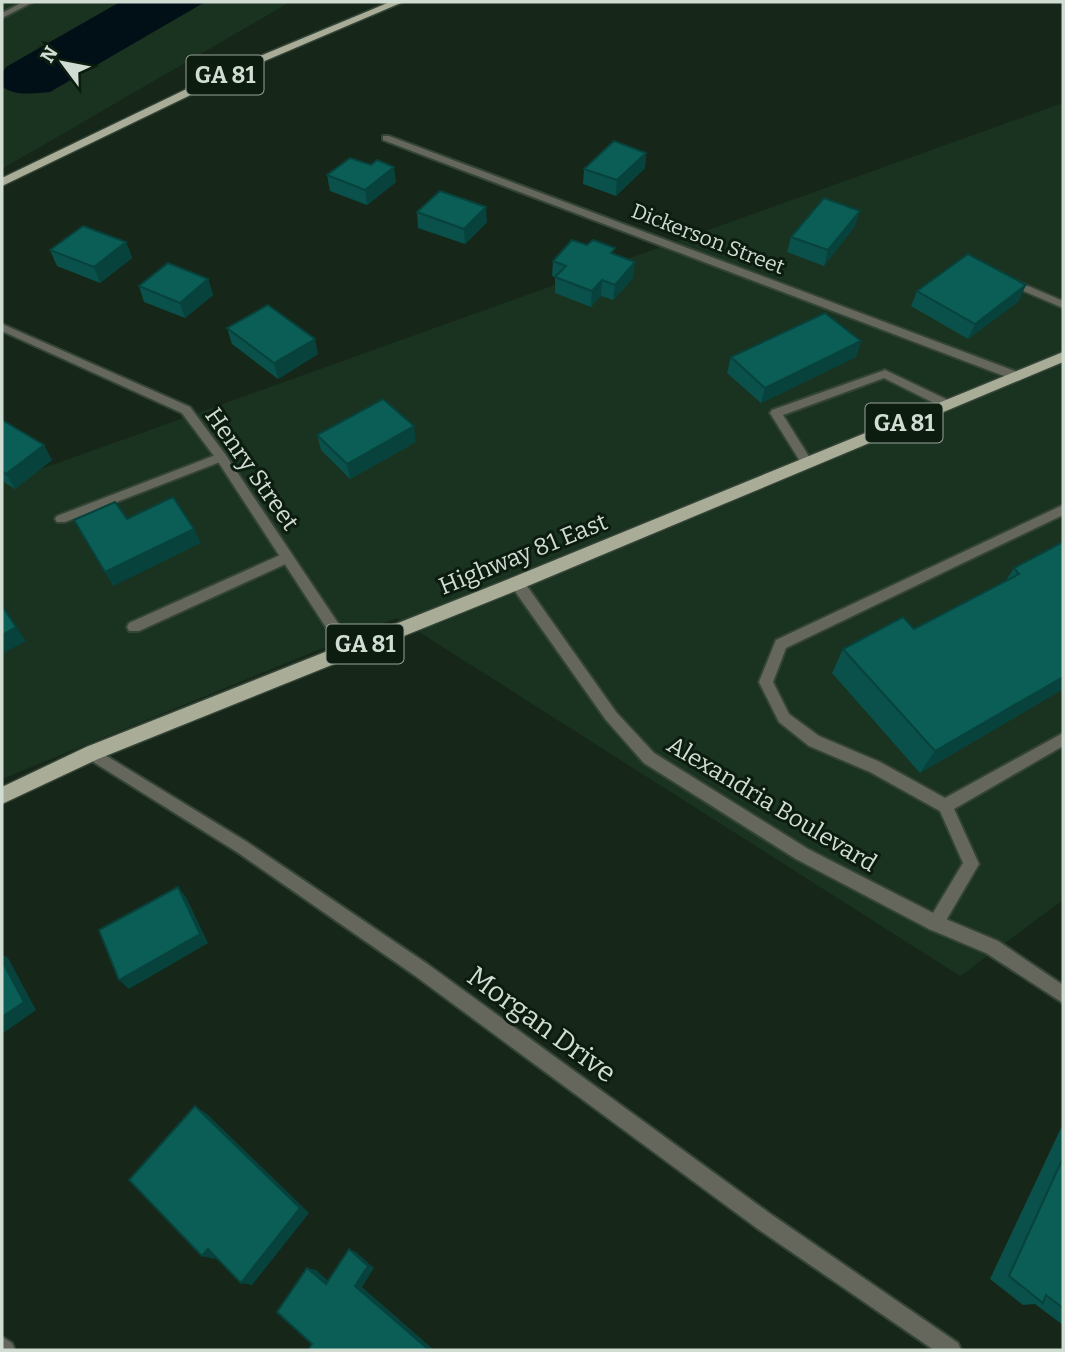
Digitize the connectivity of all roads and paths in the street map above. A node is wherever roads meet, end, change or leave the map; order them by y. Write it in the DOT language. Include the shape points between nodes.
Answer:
graph roads {
  1 [pos="29,2"];
  2 [pos="398,2"];
  3 [pos="2,16"];
  4 [pos="386,138"];
  5 [pos="2,182"];
  6 [pos="996,275"];
  7 [pos="1063,306"];
  8 [pos="2,327"];
  9 [pos="1063,357"];
  10 [pos="1016,376"];
  11 [pos="948,405"];
  12 [pos="221,457"];
  13 [pos="807,463"];
  14 [pos="1063,510"];
  15 [pos="61,519"];
  16 [pos="287,557"];
  17 [pos="517,583"];
  18 [pos="134,627"];
  19 [pos="349,651"];
  20 [pos="1063,740"];
  21 [pos="92,753"];
  22 [pos="2,796"];
  23 [pos="945,806"];
  24 [pos="935,923"];
  25 [pos="1063,995"];
  26 [pos="951,1350"];
  1 -- 3 [label="street"];
  2 -- 5 [label="main road, GA 81" via="230,72"];
  4 -- 10 [label="street, Dickerson Street"];
  6 -- 7 [label="street"];
  8 -- 12 [label="street, Henry Street" via="186,411"];
  9 -- 10 [label="main road, Highway 81 East / GA 81"];
  10 -- 11 [label="main road, Highway 81 East / GA 81"];
  11 -- 13 [label="main road, Highway 81 East / GA 81"];
  11 -- 13 [label="street" via="885,374 776,413"];
  12 -- 15 [label="street"];
  12 -- 16 [label="street, Henry Street"];
  13 -- 17 [label="main road, Highway 81 East / GA 81"];
  14 -- 23 [label="street" via="781,644 766,682 784,718 814,741 875,767"];
  16 -- 18 [label="street"];
  16 -- 19 [label="street, Henry Street"];
  17 -- 19 [label="main road, Highway 81 East / GA 81"];
  17 -- 24 [label="street, Alexandria Boulevard" via="611,716 649,758 802,854"];
  19 -- 21 [label="main road, Highway 81 East / GA 81"];
  20 -- 23 [label="street"];
  21 -- 22 [label="main road, Highway 81 East / GA 81"];
  21 -- 26 [label="street, Morgan Drive" via="242,847 420,969 765,1222"];
  23 -- 24 [label="street" via="971,864"];
  24 -- 25 [label="street, Alexandria Boulevard" via="992,947"];
}
